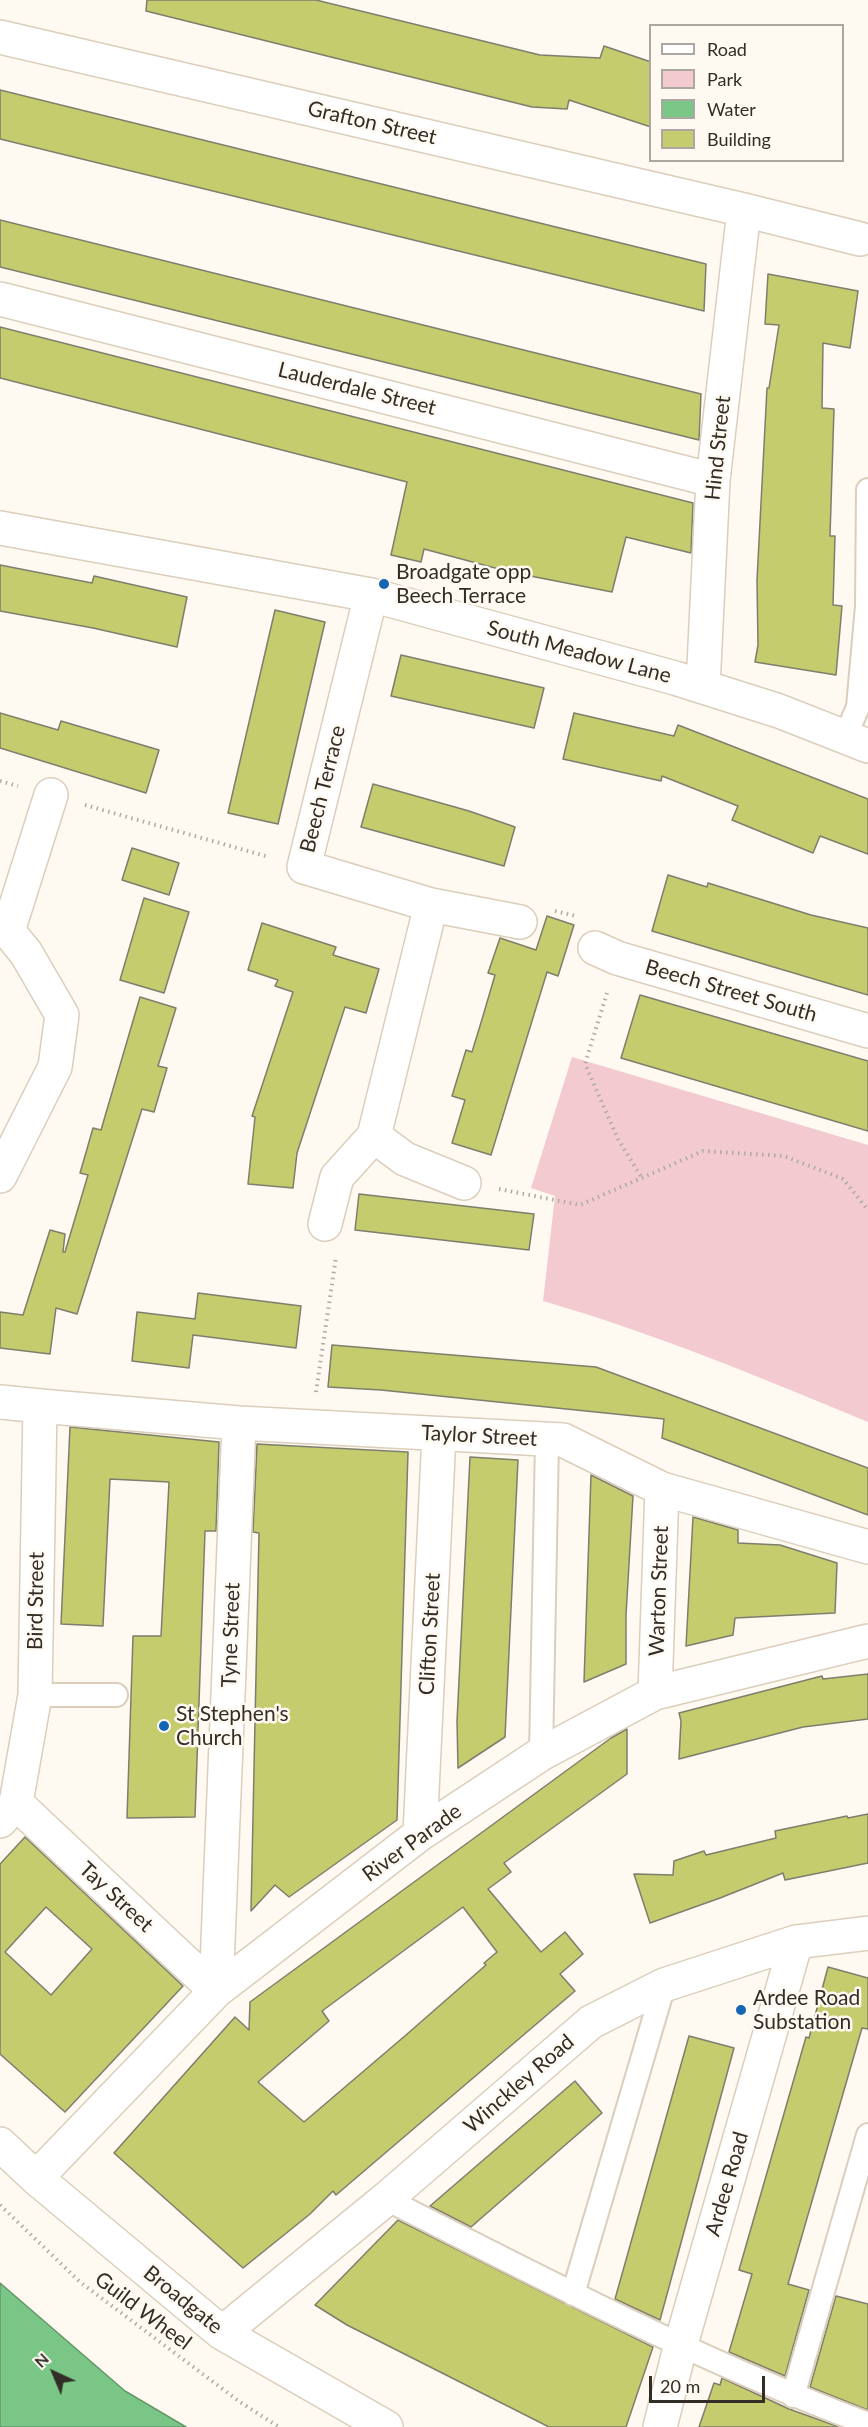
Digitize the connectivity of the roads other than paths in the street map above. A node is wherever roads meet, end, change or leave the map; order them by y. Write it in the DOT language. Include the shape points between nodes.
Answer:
graph roads {
  1 [pos="0,37"];
  2 [pos="744,210"];
  3 [pos="861,239"];
  4 [pos="0,299"];
  5 [pos="713,480"];
  6 [pos="868,490"];
  7 [pos="0,528"];
  8 [pos="370,595"];
  9 [pos="704,687"];
  10 [pos="857,742"];
  11 [pos="51,795"];
  12 [pos="431,905"];
  13 [pos="520,921"];
  14 [pos="4,930"];
  15 [pos="606,953"];
  16 [pos="868,1031"];
  17 [pos="374,1136"];
  18 [pos="0,1176"];
  19 [pos="464,1183"];
  20 [pos="325,1224"];
  21 [pos="0,1402"];
  22 [pos="40,1406"];
  23 [pos="239,1423"];
  24 [pos="439,1434"];
  25 [pos="547,1440"];
  26 [pos="662,1489"];
  27 [pos="868,1547"];
  28 [pos="868,1641"];
  29 [pos="655,1693"];
  30 [pos="35,1695"];
  31 [pos="116,1695"];
  32 [pos="541,1754"];
  33 [pos="8,1812"];
  34 [pos="420,1834"];
  35 [pos="868,1933"];
  36 [pos="796,1942"];
  37 [pos="664,1985"];
  38 [pos="216,1991"];
  39 [pos="868,2135"];
  40 [pos="0,2144"];
  41 [pos="36,2178"];
  42 [pos="386,2199"];
  43 [pos="573,2294"];
  44 [pos="222,2333"];
  45 [pos="681,2344"];
  46 [pos="793,2396"];
  47 [pos="868,2424"];
  48 [pos="386,2427"];
  49 [pos="660,2427"];
  1 -- 2 [label="street, Grafton Street"];
  2 -- 3 [label="street, Grafton Street"];
  2 -- 5 [label="street, Hind Street"];
  4 -- 5 [label="street, Lauderdale Street"];
  5 -- 9 [label="street, Hind Street"];
  6 -- 10 [label="lane" via="867,606"];
  7 -- 8 [label="street, South Meadow Lane"];
  8 -- 9 [label="street, South Meadow Lane"];
  8 -- 12 [label="street, Beech Terrace" via="304,867"];
  9 -- 10 [label="street, South Meadow Lane"];
  11 -- 14 [label="street"];
  12 -- 13 [label="street, Beech Terrace"];
  12 -- 17 [label="street"];
  14 -- 18 [label="street" via="26,953 62,1016 55,1067"];
  15 -- 16 [label="street, Beech Street South"];
  17 -- 19 [label="street" via="405,1159"];
  17 -- 20 [label="street" via="338,1177"];
  21 -- 22 [label="street"];
  22 -- 23 [label="street, Taylor Street"];
  22 -- 30 [label="street, Bird Street"];
  23 -- 24 [label="street, Taylor Street"];
  23 -- 38 [label="street, Tyne Street"];
  24 -- 25 [label="street, Taylor Street"];
  24 -- 34 [label="street, Clifton Street"];
  25 -- 26 [label="street, Taylor Street" via="563,1440"];
  25 -- 32 [label="lane"];
  26 -- 27 [label="street, Taylor Street"];
  26 -- 29 [label="street, Warton Street"];
  28 -- 29 [label="street, River Parade"];
  29 -- 32 [label="street, River Parade"];
  30 -- 31 [label="lane"];
  30 -- 33 [label="street, Bird Street"];
  32 -- 34 [label="street, River Parade"];
  33 -- 38 [label="street, Tay Street"];
  34 -- 38 [label="street, River Parade"];
  35 -- 36 [label="street, Winckley Road"];
  36 -- 37 [label="street, Winckley Road"];
  36 -- 45 [label="street, Ardee Road"];
  37 -- 42 [label="street, Winckley Road" via="591,2022"];
  37 -- 43 [label="lane"];
  38 -- 41 [label="street, River Parade"];
  39 -- 46 [label="lane"];
  40 -- 41 [label="street, Broadgate"];
  41 -- 44 [label="street, Broadgate"];
  42 -- 43 [label="lane"];
  42 -- 44 [label="street, Winckley Road"];
  43 -- 45 [label="lane"];
  44 -- 48 [label="street, Broadgate"];
  45 -- 46 [label="lane"];
  45 -- 49 [label="street, Ardee Road"];
  46 -- 47 [label="lane"];
}
